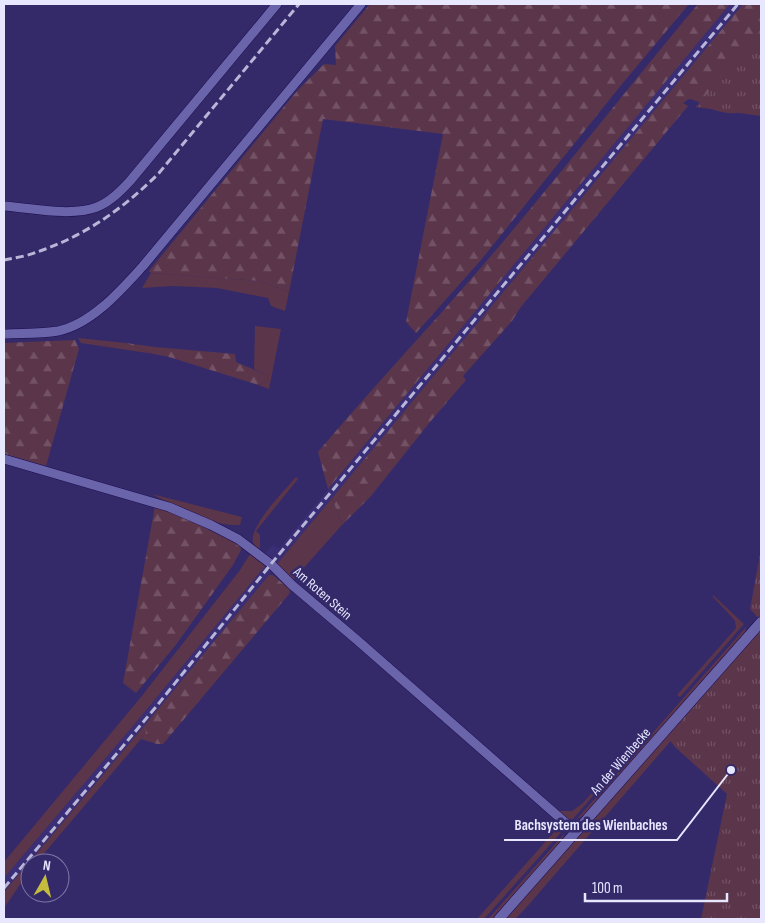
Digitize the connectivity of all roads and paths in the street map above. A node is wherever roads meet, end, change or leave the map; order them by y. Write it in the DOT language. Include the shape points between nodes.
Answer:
graph roads {
  1 [pos="277,4"];
  2 [pos="362,4"];
  3 [pos="4,206"];
  4 [pos="4,334"];
  5 [pos="4,459"];
  6 [pos="761,622"];
  7 [pos="576,832"];
  8 [pos="499,919"];
  1 -- 3 [label="street" via="130,181 108,201 78,211"];
  2 -- 4 [label="street" via="144,266 107,304 63,329"];
  5 -- 7 [label="street, Am Roten Stein" via="169,507 238,539 271,564"];
  6 -- 7 [label="street, An der Wienbecke"];
  7 -- 8 [label="street, An der Wienbecke"];
}
